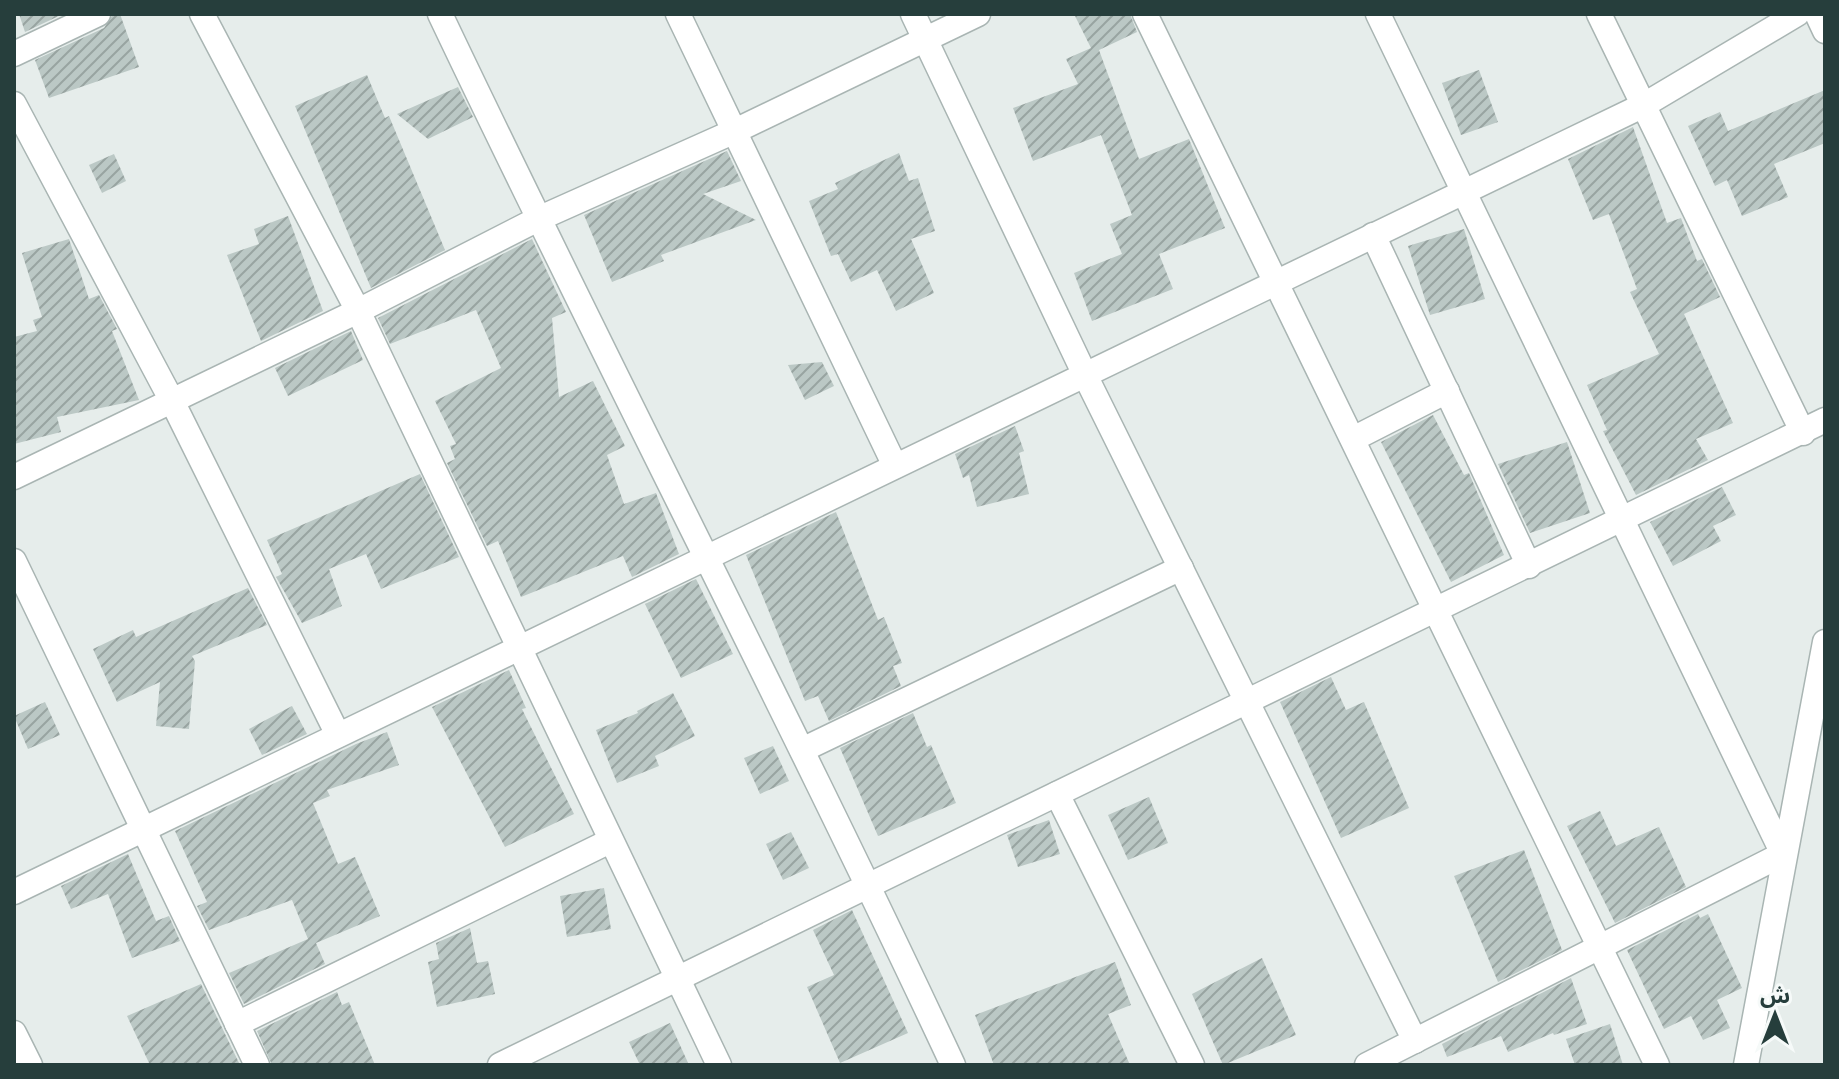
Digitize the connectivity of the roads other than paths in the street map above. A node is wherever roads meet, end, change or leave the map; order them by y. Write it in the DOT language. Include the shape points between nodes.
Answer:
graph roads {
  1 [pos="98,14"];
  2 [pos="202,14"];
  3 [pos="440,14"];
  4 [pos="678,14"];
  5 [pos="913,14"];
  6 [pos="978,14"];
  7 [pos="1145,14"];
  8 [pos="1378,14"];
  9 [pos="1599,14"];
  10 [pos="1797,14"];
  11 [pos="1817,14"];
  12 [pos="1825,31"];
  13 [pos="925,39"];
  14 [pos="14,54"];
  15 [pos="14,104"];
  16 [pos="1644,105"];
  17 [pos="735,131"];
  18 [pos="1463,192"];
  19 [pos="538,219"];
  20 [pos="1373,235"];
  21 [pos="1277,282"];
  22 [pos="358,311"];
  23 [pos="1085,375"];
  24 [pos="1447,391"];
  25 [pos="172,401"];
  26 [pos="1825,420"];
  27 [pos="1803,433"];
  28 [pos="1353,439"];
  29 [pos="895,466"];
  30 [pos="14,477"];
  31 [pos="1621,521"];
  32 [pos="707,557"];
  33 [pos="14,561"];
  34 [pos="1529,566"];
  35 [pos="1181,568"];
  36 [pos="1436,611"];
  37 [pos="1825,642"];
  38 [pos="518,648"];
  39 [pos="1247,703"];
  40 [pos="338,735"];
  41 [pos="802,750"];
  42 [pos="1057,794"];
  43 [pos="143,829"];
  44 [pos="610,841"];
  45 [pos="1783,854"];
  46 [pos="869,886"];
  47 [pos="14,892"];
  48 [pos="1600,948"];
  49 [pos="676,979"];
  50 [pos="237,1024"];
  51 [pos="14,1033"];
  52 [pos="1415,1041"];
  53 [pos="30,1065"];
  54 [pos="257,1065"];
  55 [pos="500,1065"];
  56 [pos="719,1065"];
  57 [pos="953,1065"];
  58 [pos="1192,1065"];
  59 [pos="1367,1065"];
  60 [pos="1657,1065"];
  61 [pos="1746,1065"];
  1 -- 14 [label="street"];
  2 -- 22 [label="street"];
  3 -- 19 [label="street"];
  4 -- 17 [label="street"];
  5 -- 13 [label="street"];
  6 -- 13 [label="street"];
  7 -- 21 [label="street"];
  8 -- 18 [label="street"];
  9 -- 16 [label="street"];
  10 -- 16 [label="street"];
  11 -- 12 [label="street"];
  13 -- 17 [label="street"];
  13 -- 23 [label="street"];
  15 -- 25 [label="street"];
  16 -- 18 [label="street"];
  16 -- 27 [label="street"];
  17 -- 19 [label="street"];
  17 -- 29 [label="street"];
  18 -- 20 [label="street"];
  18 -- 31 [label="street"];
  19 -- 22 [label="street"];
  19 -- 32 [label="street"];
  20 -- 21 [label="street"];
  20 -- 24 [label="street"];
  21 -- 23 [label="street"];
  21 -- 28 [label="street"];
  22 -- 25 [label="street"];
  22 -- 38 [label="street"];
  23 -- 29 [label="street"];
  23 -- 35 [label="street"];
  24 -- 28 [label="street"];
  24 -- 34 [label="street"];
  25 -- 30 [label="street"];
  25 -- 40 [label="street"];
  26 -- 27 [label="street"];
  27 -- 31 [label="street"];
  28 -- 36 [label="street"];
  29 -- 32 [label="street"];
  31 -- 34 [label="street"];
  31 -- 45 [label="street"];
  32 -- 38 [label="street"];
  32 -- 41 [label="street"];
  33 -- 43 [label="street"];
  34 -- 36 [label="street"];
  35 -- 39 [label="street"];
  35 -- 41 [label="street"];
  36 -- 39 [label="street"];
  36 -- 48 [label="street"];
  37 -- 45 [label="street"];
  38 -- 40 [label="street"];
  38 -- 44 [label="street"];
  39 -- 42 [label="street"];
  39 -- 52 [label="street"];
  40 -- 43 [label="street"];
  41 -- 46 [label="street"];
  42 -- 46 [label="street"];
  42 -- 58 [label="street"];
  43 -- 47 [label="street"];
  43 -- 50 [label="street"];
  44 -- 49 [label="street"];
  44 -- 50 [label="street"];
  45 -- 48 [label="street"];
  45 -- 61 [label="street"];
  46 -- 49 [label="street"];
  46 -- 57 [label="street"];
  48 -- 52 [label="street"];
  48 -- 60 [label="street"];
  49 -- 55 [label="street"];
  49 -- 56 [label="street"];
  50 -- 54 [label="street"];
  51 -- 53 [label="street"];
  52 -- 59 [label="street"];
}
